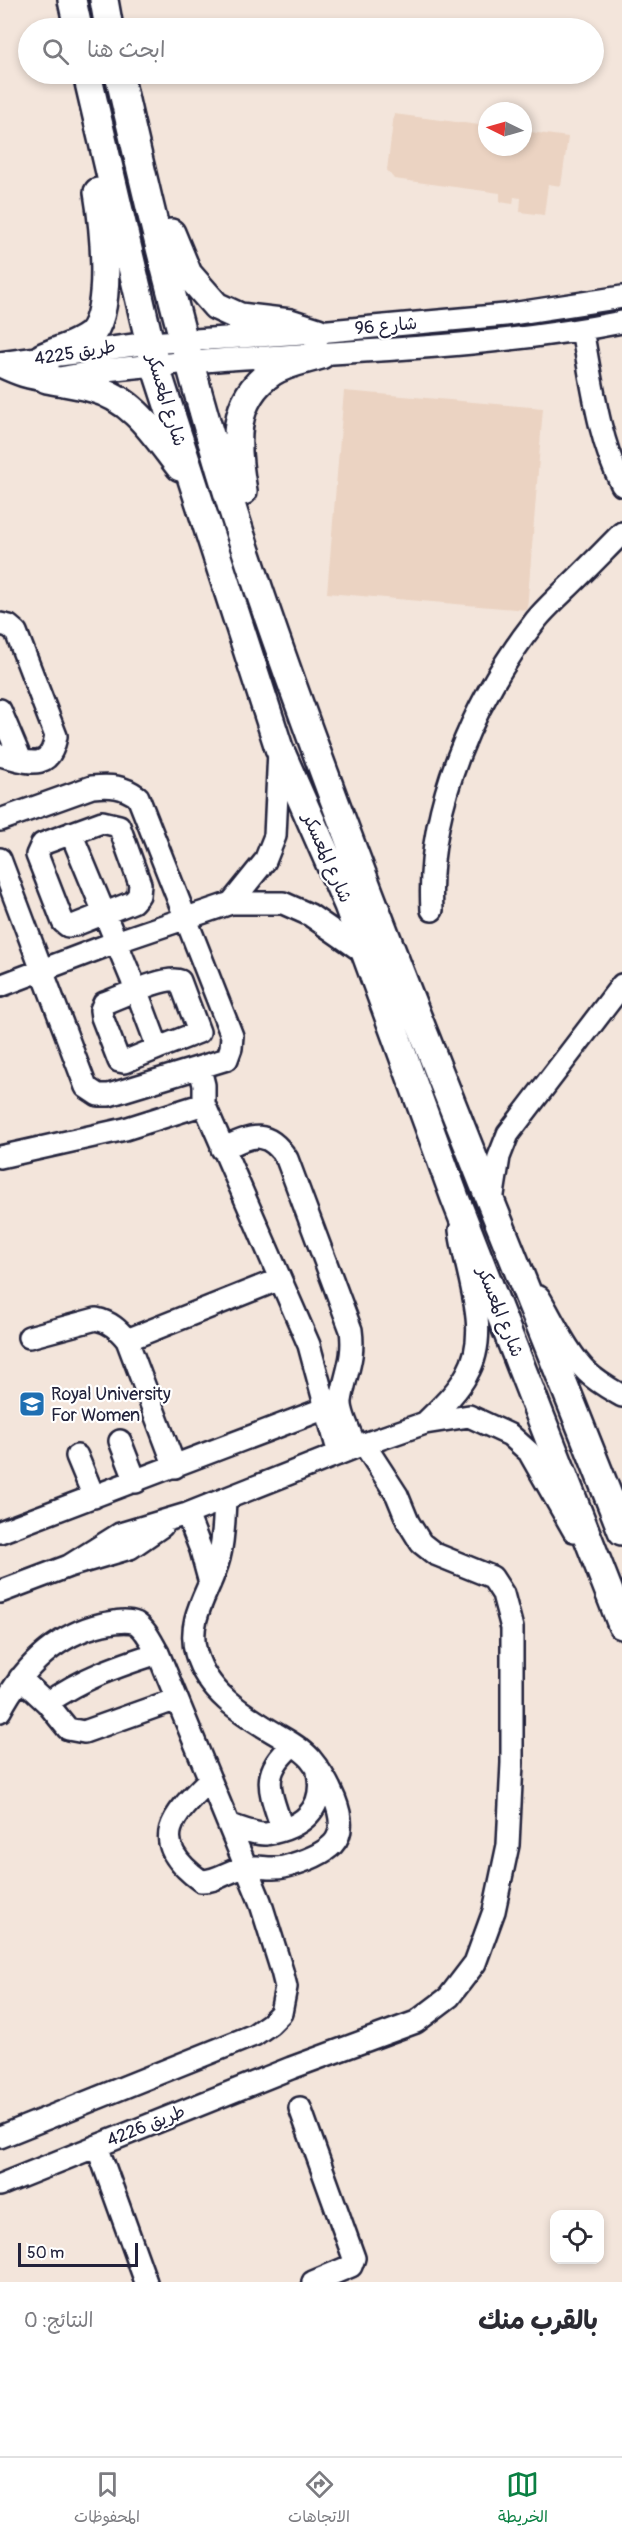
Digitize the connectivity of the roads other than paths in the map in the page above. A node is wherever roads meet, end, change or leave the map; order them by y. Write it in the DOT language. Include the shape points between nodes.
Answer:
graph roads {
  1 [pos="72,0"];
  2 [pos="104,0"];
  3 [pos="76,18"];
  4 [pos="107,18"];
  5 [pos="89,84"];
  6 [pos="121,84"];
  7 [pos="92,100"];
  8 [pos="136,152"];
  9 [pos="622,297"];
  10 [pos="622,322"];
  11 [pos="582,330"];
  12 [pos="319,344"];
  13 [pos="186,351"];
  14 [pos="152,354"];
  15 [pos="0,365"];
  16 [pos="45,368"];
  17 [pos="191,483"];
  18 [pos="622,485"];
  19 [pos="622,533"];
  20 [pos="257,586"];
  21 [pos="0,624"];
  22 [pos="0,710"];
  23 [pos="279,748"];
  24 [pos="0,755"];
  25 [pos="21,760"];
  26 [pos="0,820"];
  27 [pos="71,833"];
  28 [pos="0,859"];
  29 [pos="231,903"];
  30 [pos="432,910"];
  31 [pos="105,913"];
  32 [pos="185,920"];
  33 [pos="116,942"];
  34 [pos="366,954"];
  35 [pos="43,969"];
  36 [pos="622,985"];
  37 [pos="0,986"];
  38 [pos="137,992"];
  39 [pos="158,1048"];
  40 [pos="200,1069"];
  41 [pos="204,1104"];
  42 [pos="222,1149"];
  43 [pos="0,1156"];
  44 [pos="455,1198"];
  45 [pos="492,1202"];
  46 [pos="510,1247"];
  47 [pos="280,1279"];
  48 [pos="29,1337"];
  49 [pos="128,1340"];
  50 [pos="622,1396"];
  51 [pos="334,1406"];
  52 [pos="425,1423"];
  53 [pos="120,1441"];
  54 [pos="353,1448"];
  55 [pos="77,1456"];
  56 [pos="175,1467"];
  57 [pos="136,1482"];
  58 [pos="94,1497"];
  59 [pos="225,1499"];
  60 [pos="179,1516"];
  61 [pos="622,1531"];
  62 [pos="0,1532"];
  63 [pos="210,1583"];
  64 [pos="0,1593"];
  65 [pos="621,1624"];
  66 [pos="158,1653"];
  67 [pos="20,1678"];
  68 [pos="177,1699"];
  69 [pos="47,1702"];
  70 [pos="0,1711"];
  71 [pos="293,1745"];
  72 [pos="318,1772"];
  73 [pos="210,1779"];
  74 [pos="230,1825"];
  75 [pos="273,1831"];
  76 [pos="244,1864"];
  77 [pos="276,1868"];
  78 [pos="260,1901"];
  79 [pos="300,2108"];
  80 [pos="0,2137"];
  81 [pos="97,2146"];
  82 [pos="0,2186"];
  83 [pos="146,2282"];
  84 [pos="313,2282"];
  1 -- 3 [label="main road"];
  2 -- 4 [label="main road"];
  5 -- 7 [label="main road, شارع المعسكر"];
  6 -- 8 [label="main road, شارع المعسكر"];
  7 -- 14 [label="main road, شارع المعسكر"];
  7 -- 16 [label="main road" via="87,136 102,214 104,293 92,334"];
  8 -- 12 [label="main road" via="156,184 177,254 207,298 240,317 290,323"];
  8 -- 13 [label="main road, شارع المعسكر"];
  9 -- 12 [label="street, شارع 96"];
  10 -- 11 [label="street, شارع 96"];
  11 -- 12 [label="street, شارع 96"];
  11 -- 18 [label="street" via="602,429"];
  12 -- 13 [label="street, شارع 96"];
  12 -- 20 [label="main road" via="272,372 253,389 239,417 237,458 255,537"];
  13 -- 14 [label="street, شارع 96"];
  13 -- 20 [label="main road, شارع المعسكر"];
  14 -- 16 [label="street, طريق 4225"];
  14 -- 17 [label="main road, شارع المعسكر"];
  15 -- 16 [label="street, طريق 4225" via="18,374"];
  16 -- 17 [label="main road" via="130,406"];
  17 -- 23 [label="main road, شارع المعسكر"];
  19 -- 30 [label="street" via="536,619 479,706 435,838 430,880"];
  20 -- 45 [label="main road, شارع المعسكر" via="324,775"];
  21 -- 25 [label="street" via="16,632 56,736 53,753 45,760"];
  22 -- 25 [label="street"];
  23 -- 29 [label="street" via="275,836 265,861"];
  23 -- 34 [label="main road, شارع المعسكر"];
  24 -- 25 [label="street"];
  26 -- 32 [label="street" via="92,787 126,788 138,796"];
  27 -- 31 [label="street"];
  27 -- 31 [label="street" via="42,844 37,855 63,922 75,926"];
  27 -- 31 [label="street" via="102,822 119,826 140,884 139,894 133,902"];
  28 -- 35 [label="street"];
  29 -- 32 [label="street"];
  29 -- 34 [label="street" via="283,903 310,915"];
  31 -- 33 [label="street"];
  32 -- 33 [label="street"];
  32 -- 40 [label="street" via="232,1036 227,1059"];
  33 -- 35 [label="street"];
  33 -- 38 [label="street"];
  34 -- 44 [label="main road, شارع المعسكر"];
  35 -- 37 [label="street"];
  35 -- 40 [label="street" via="86,1088 98,1095 109,1095"];
  36 -- 45 [label="street" via="508,1134 499,1157"];
  38 -- 39 [label="street"];
  38 -- 39 [label="street" via="104,1003 101,1010 117,1059 124,1062"];
  38 -- 39 [label="street" via="169,979 180,981 199,1032"];
  40 -- 41 [label="street, طريق 4226"];
  41 -- 42 [label="street, طريق 4226"];
  41 -- 43 [label="street" via="125,1129"];
  42 -- 47 [label="street, طريق 4226"];
  42 -- 51 [label="street" via="249,1137 266,1138 277,1144 287,1159 351,1330 349,1371"];
  44 -- 52 [label="street" via="464,1260 477,1308 477,1342 468,1373"];
  44 -- 65 [label="main road, شارع المعسكر"];
  45 -- 46 [label="main road, شارع المعسكر"];
  46 -- 50 [label="street" via="577,1360 596,1380"];
  46 -- 61 [label="main road, شارع المعسكر"];
  47 -- 49 [label="street"];
  47 -- 51 [label="street, طريق 4226"];
  48 -- 49 [label="street" via="96,1319 116,1327"];
  49 -- 56 [label="street"];
  51 -- 54 [label="street, طريق 4226"];
  51 -- 56 [label="street"];
  52 -- 54 [label="street"];
  52 -- 65 [label="street" via="469,1416 510,1435 529,1452 563,1509"];
  53 -- 57 [label="street"];
  54 -- 59 [label="street"];
  54 -- 81 [label="street, طريق 4226" via="397,1495 421,1543 435,1554 492,1577 503,1594 512,1628 508,1845 494,1911 475,1963 448,1997 416,2022"];
  55 -- 58 [label="street"];
  56 -- 57 [label="street"];
  57 -- 58 [label="street"];
  58 -- 62 [label="street"];
  59 -- 60 [label="street"];
  59 -- 63 [label="street" via="219,1558"];
  60 -- 63 [label="street" via="201,1550"];
  60 -- 64 [label="street" via="130,1548"];
  63 -- 71 [label="street" via="194,1623 195,1650 203,1672 226,1701"];
  66 -- 67 [label="street" via="136,1623 115,1622 64,1640 32,1663"];
  66 -- 68 [label="street"];
  66 -- 69 [label="street" via="108,1668"];
  67 -- 69 [label="street"];
  67 -- 70 [label="street"];
  68 -- 69 [label="street" via="84,1732 68,1729"];
  68 -- 73 [label="street"];
  71 -- 72 [label="street"];
  71 -- 75 [label="street" via="272,1768 269,1781"];
  72 -- 75 [label="street" via="320,1796 316,1806 308,1816"];
  72 -- 77 [label="street" via="327,1782 339,1811 338,1835 321,1852"];
  73 -- 74 [label="street"];
  73 -- 76 [label="street" via="187,1801 167,1833 168,1842 201,1881 210,1882"];
  74 -- 75 [label="street"];
  74 -- 76 [label="street"];
  75 -- 76 [label="street"];
  76 -- 77 [label="street"];
  76 -- 78 [label="street"];
  77 -- 78 [label="street"];
  78 -- 80 [label="street" via="286,1987 281,2013 270,2024 254,2035"];
  79 -- 84 [label="street" via="354,2258 351,2266"];
  81 -- 82 [label="street, طريق 4226"];
  81 -- 83 [label="street"];
}
